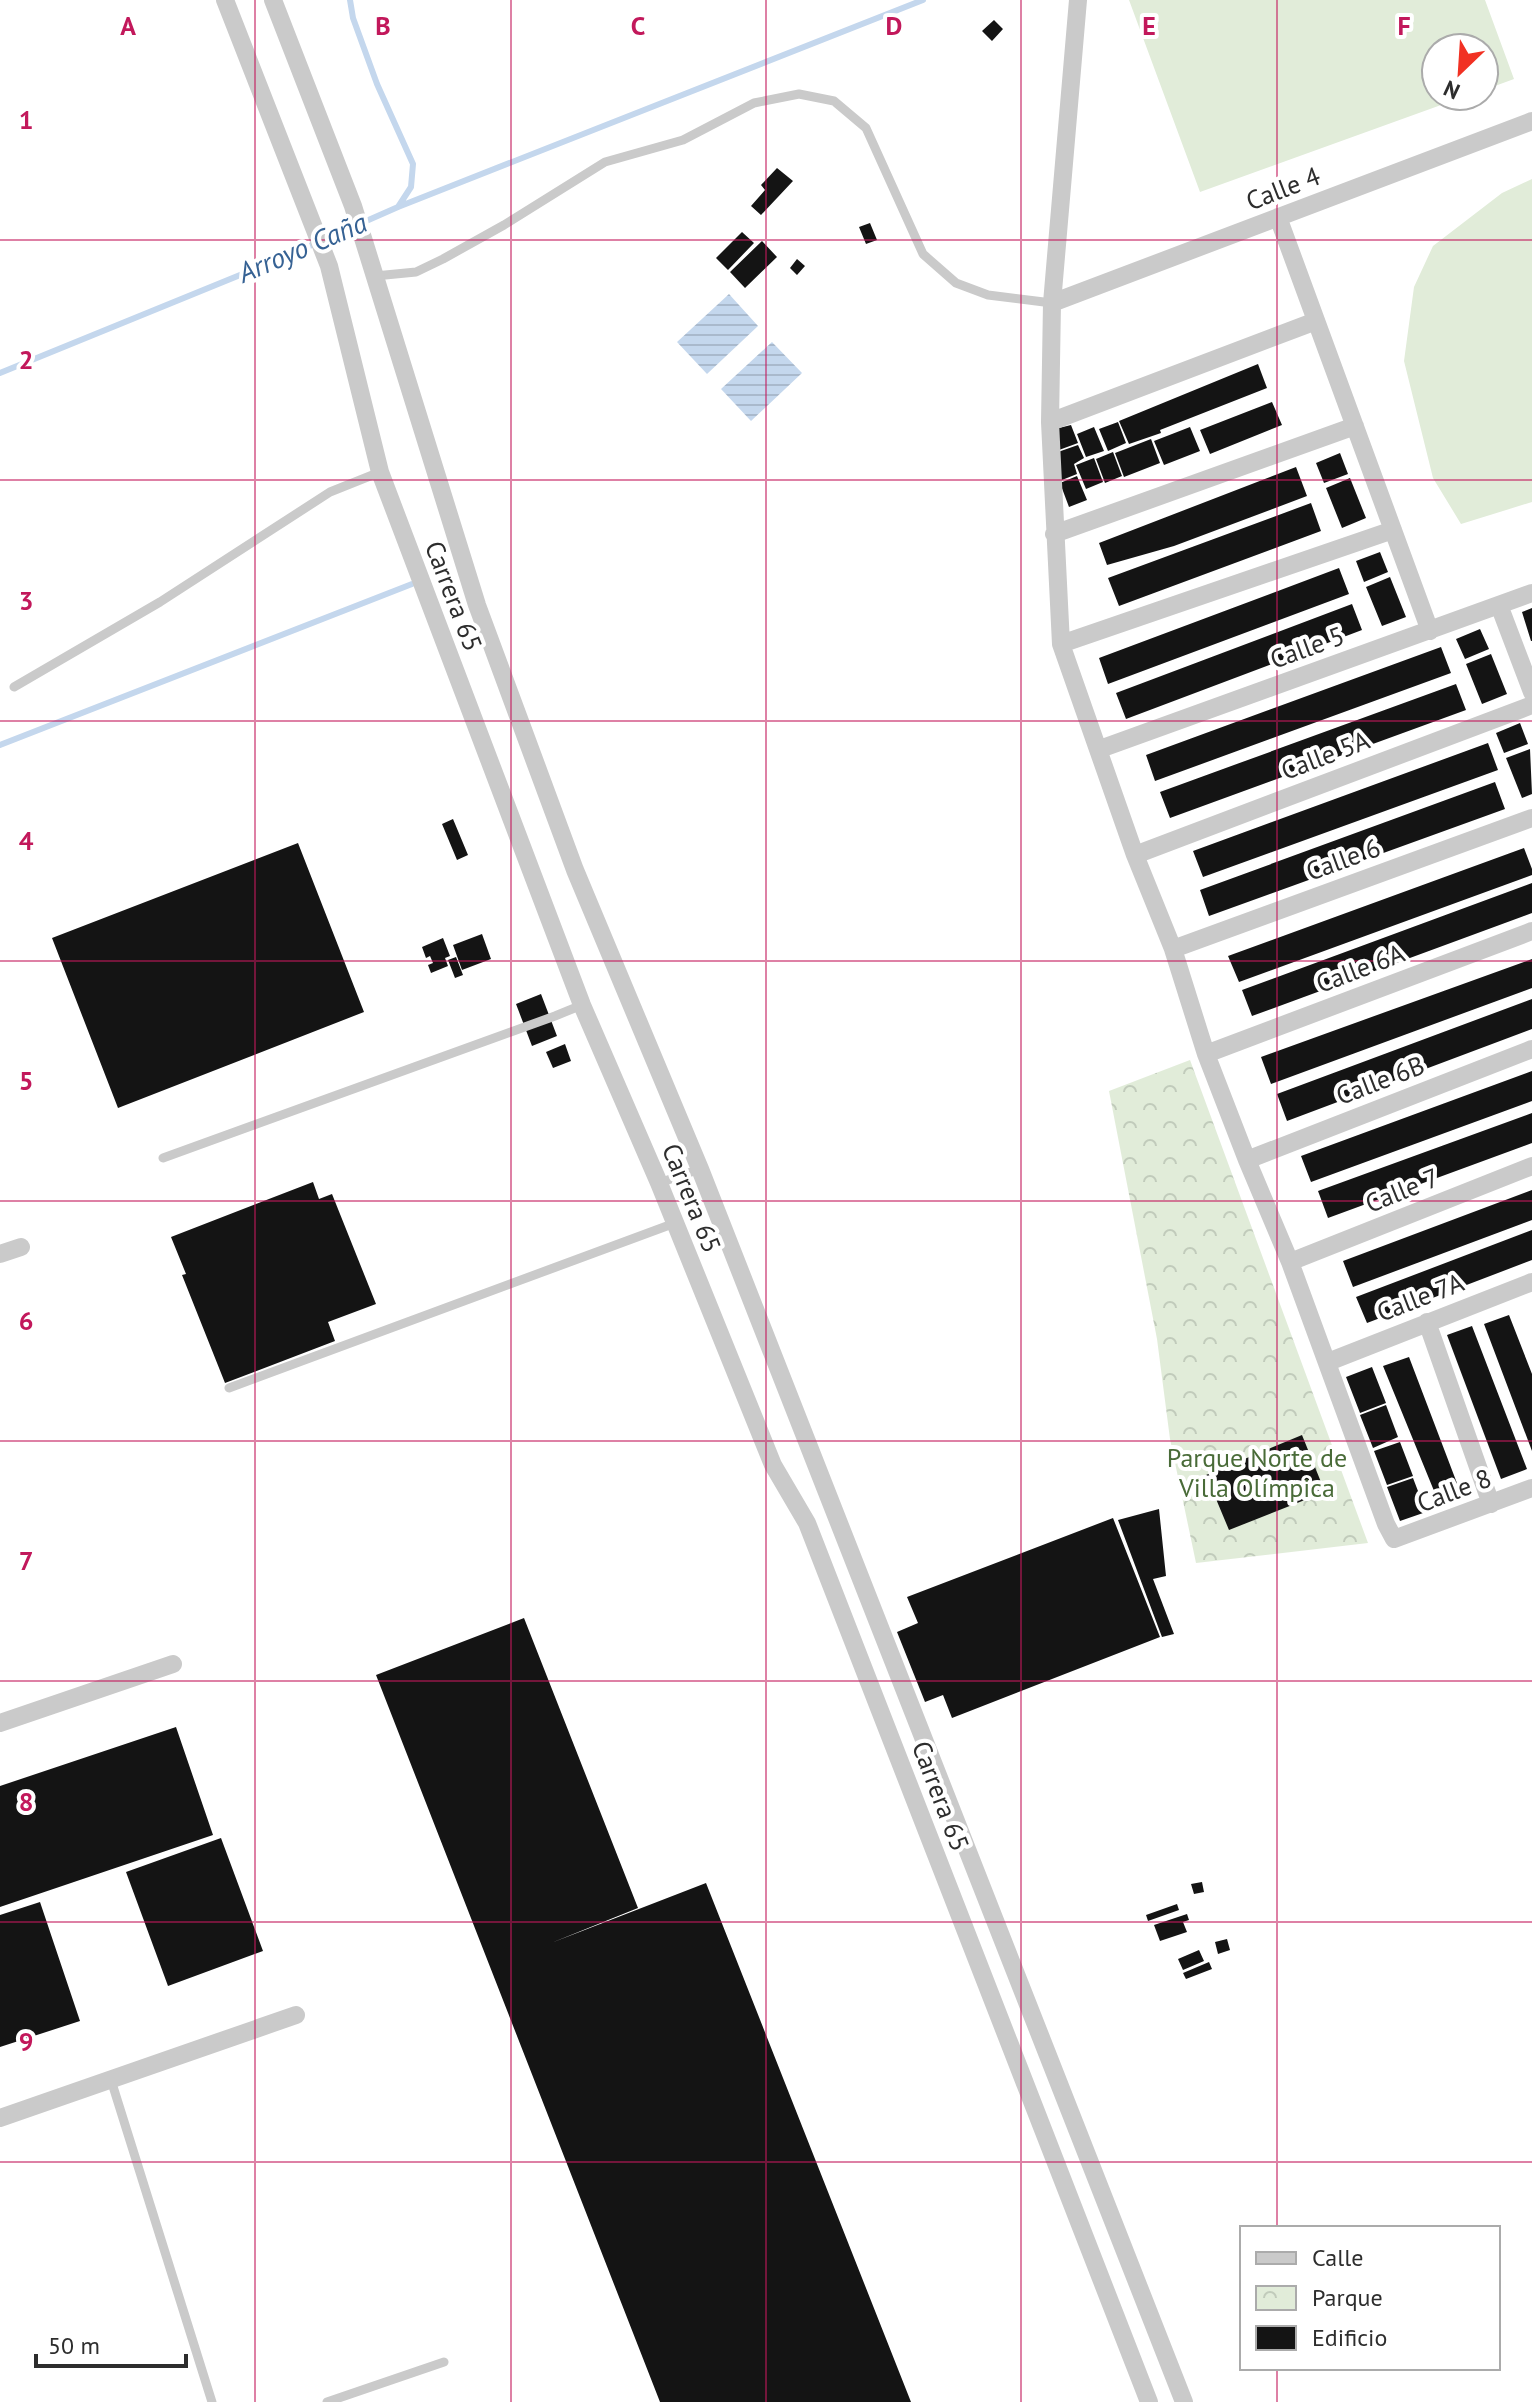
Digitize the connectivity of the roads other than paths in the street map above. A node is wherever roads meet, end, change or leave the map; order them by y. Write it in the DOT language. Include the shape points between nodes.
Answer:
graph roads {
  1 [pos="225,0"];
  2 [pos="273,0"];
  3 [pos="1078,0"];
  4 [pos="1532,121"];
  5 [pos="1278,217"];
  6 [pos="375,276"];
  7 [pos="1052,303"];
  8 [pos="1316,321"];
  9 [pos="1050,422"];
  10 [pos="1355,426"];
  11 [pos="380,472"];
  12 [pos="1393,530"];
  13 [pos="1054,534"];
  14 [pos="1532,593"];
  15 [pos="1499,605"];
  16 [pos="1430,631"];
  17 [pos="1061,644"];
  18 [pos="14,687"];
  19 [pos="1532,692"];
  20 [pos="1532,705"];
  21 [pos="1100,749"];
  22 [pos="1532,818"];
  23 [pos="1135,855"];
  24 [pos="1532,931"];
  25 [pos="1173,949"];
  26 [pos="582,1005"];
  27 [pos="1532,1049"];
  28 [pos="1206,1054"];
  29 [pos="163,1158"];
  30 [pos="1247,1160"];
  31 [pos="1532,1166"];
  32 [pos="700,1169"];
  33 [pos="659,1183"];
  34 [pos="675,1223"];
  35 [pos="21,1247"];
  36 [pos="0,1254"];
  37 [pos="1290,1262"];
  38 [pos="1532,1283"];
  39 [pos="1427,1322"];
  40 [pos="1328,1362"];
  41 [pos="229,1388"];
  42 [pos="1532,1488"];
  43 [pos="1491,1504"];
  44 [pos="173,1664"];
  45 [pos="0,1723"];
  46 [pos="296,2015"];
  47 [pos="111,2080"];
  48 [pos="0,2118"];
  49 [pos="444,2362"];
  50 [pos="212,2402"];
  51 [pos="327,2402"];
  52 [pos="1149,2402"];
  53 [pos="1184,2402"];
  1 -- 11 [label="street, Carrera 65" via="329,266"];
  2 -- 6 [label="street, Carrera 65"];
  3 -- 7 [label="street"];
  4 -- 5 [label="street, Calle 4"];
  5 -- 7 [label="street, Calle 4"];
  5 -- 8 [label="street"];
  6 -- 7 [label="lane" via="416,272 443,259 605,162 683,140 754,103 799,94 834,101 866,128 923,254 956,283 988,295"];
  6 -- 32 [label="street, Carrera 65" via="477,605 575,870"];
  7 -- 9 [label="street"];
  8 -- 9 [label="street"];
  8 -- 10 [label="street"];
  9 -- 13 [label="street"];
  10 -- 12 [label="street"];
  10 -- 13 [label="street"];
  11 -- 18 [label="lane" via="330,492 160,602"];
  11 -- 26 [label="street, Carrera 65"];
  12 -- 16 [label="street"];
  12 -- 17 [label="street"];
  13 -- 17 [label="street"];
  14 -- 15 [label="street, Calle 5"];
  15 -- 16 [label="street, Calle 5"];
  15 -- 19 [label="street"];
  16 -- 21 [label="street, Calle 5"];
  17 -- 21 [label="street"];
  20 -- 23 [label="street, Calle 5A"];
  21 -- 23 [label="street"];
  22 -- 25 [label="street, Calle 6"];
  23 -- 25 [label="street"];
  24 -- 28 [label="street, Calle 6A"];
  25 -- 28 [label="street"];
  26 -- 29 [label="lane"];
  26 -- 33 [label="street, Carrera 65"];
  27 -- 30 [label="street, Calle 6B"];
  28 -- 30 [label="street"];
  30 -- 37 [label="street"];
  31 -- 37 [label="street, Calle 7"];
  32 -- 33 [label="lane"];
  32 -- 53 [label="street, Carrera 65"];
  33 -- 34 [label="street, Carrera 65"];
  34 -- 41 [label="lane"];
  34 -- 52 [label="street, Carrera 65" via="773,1465 807,1523"];
  35 -- 36 [label="street"];
  37 -- 40 [label="street"];
  38 -- 39 [label="street, Calle 7A"];
  39 -- 40 [label="street, Calle 7A"];
  39 -- 43 [label="street"];
  40 -- 43 [label="street, Calle 8" via="1394,1539"];
  42 -- 43 [label="street, Calle 8"];
  44 -- 45 [label="street"];
  46 -- 47 [label="street"];
  47 -- 48 [label="street"];
  47 -- 50 [label="lane"];
  49 -- 51 [label="lane"];
}
